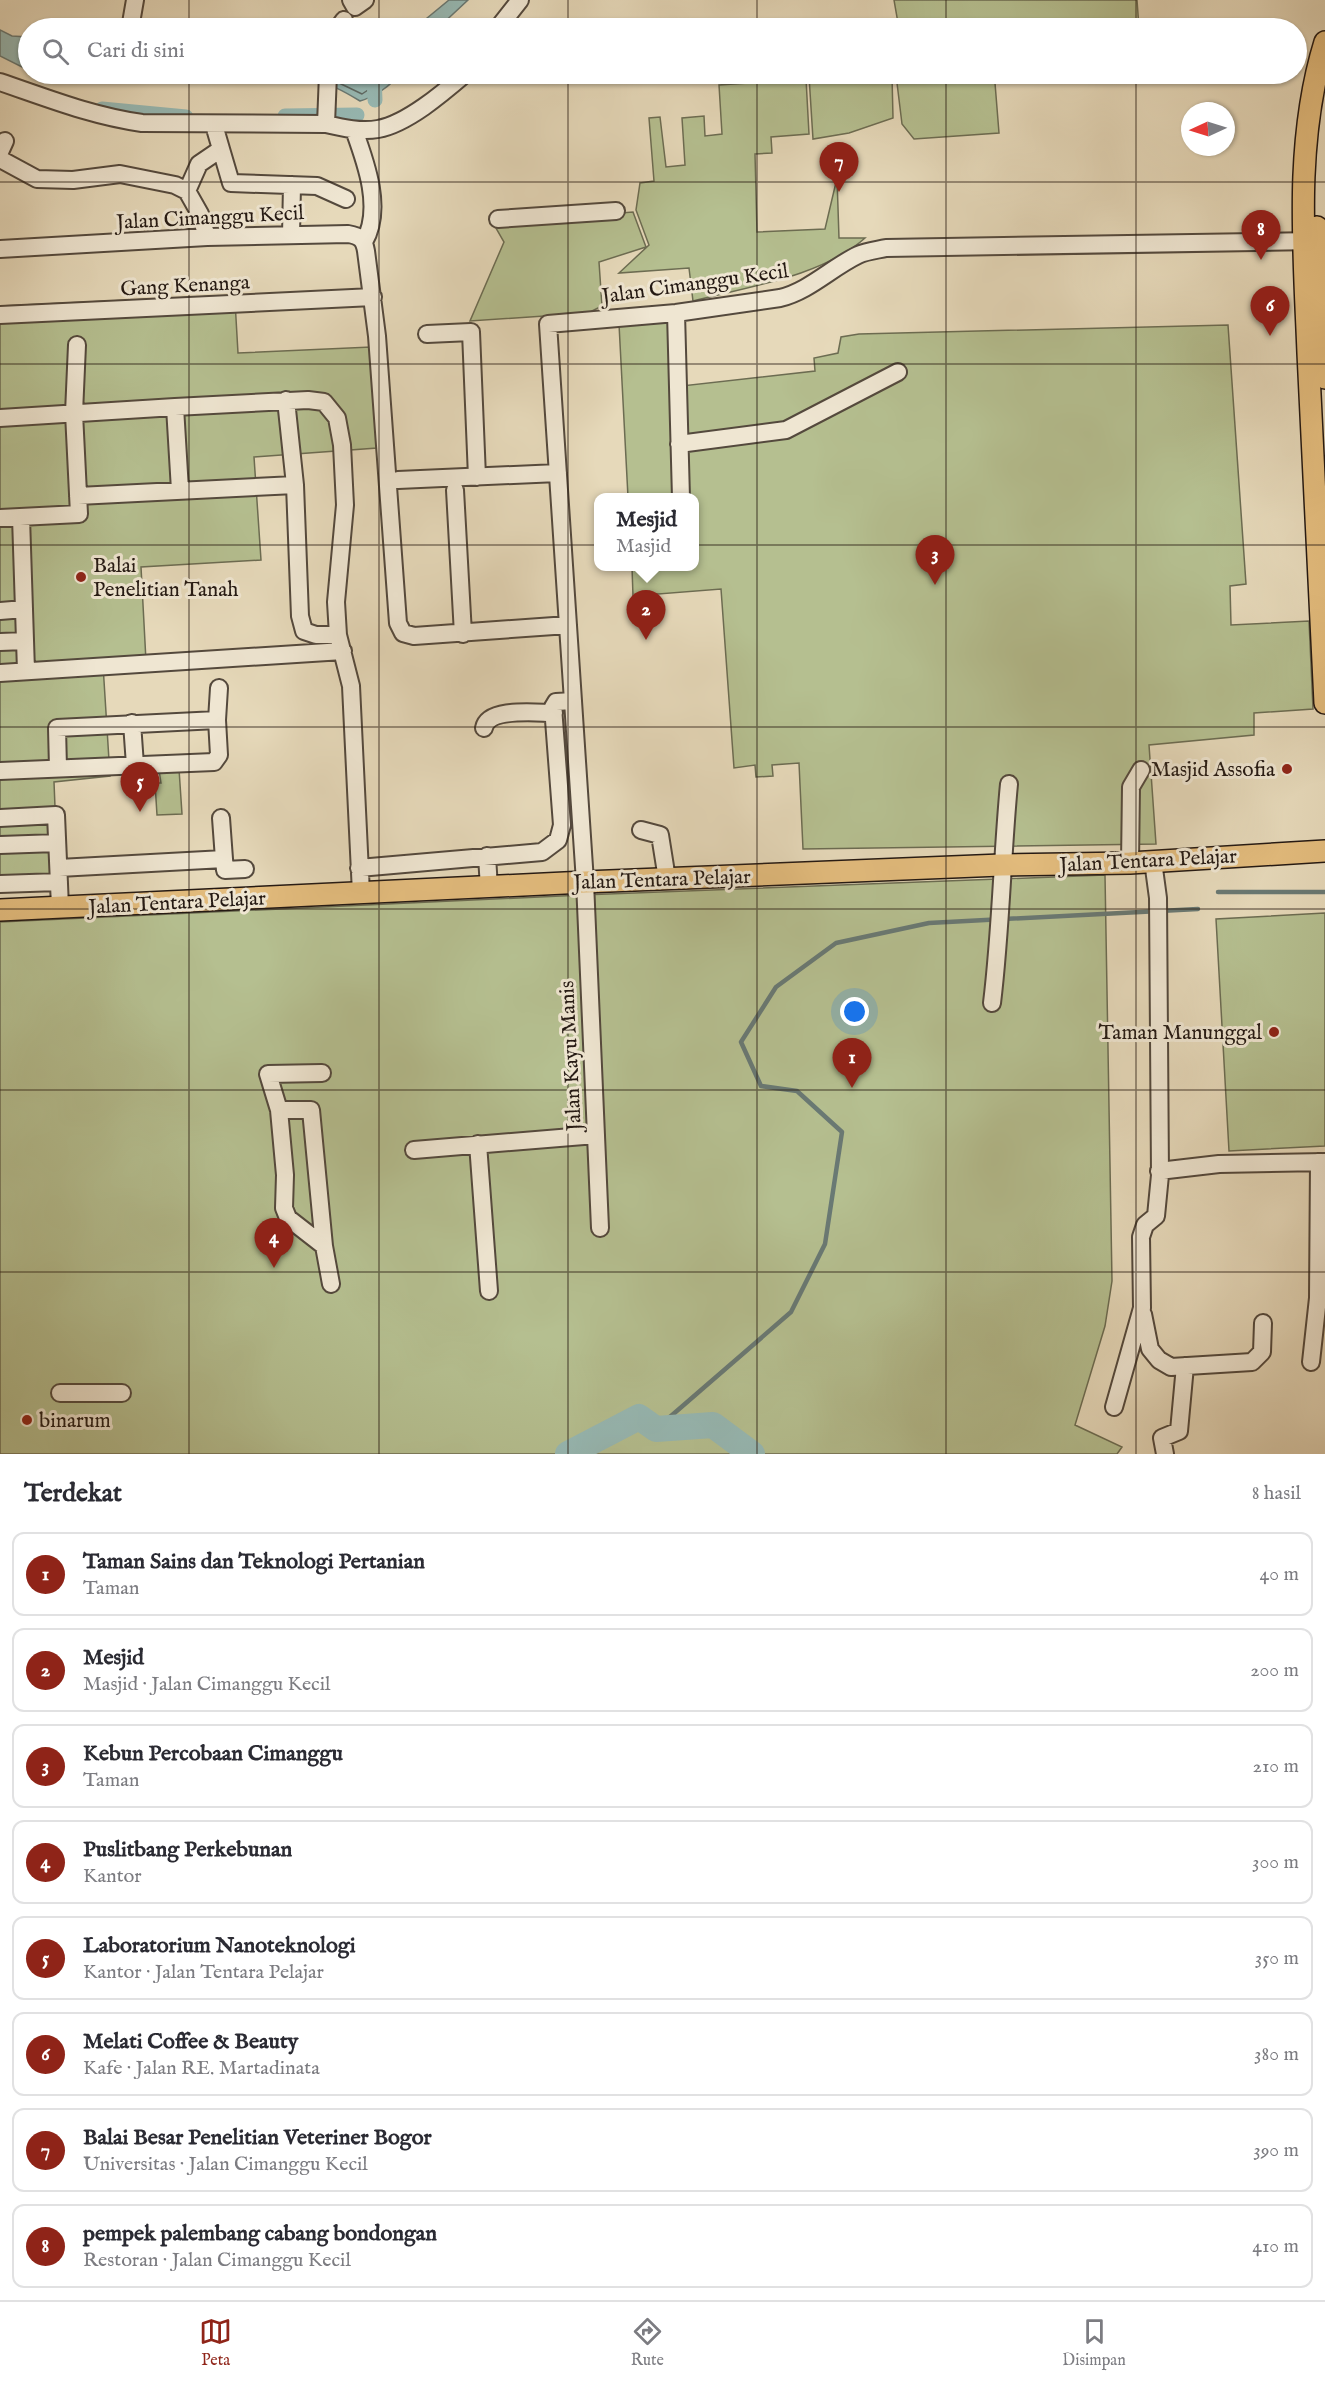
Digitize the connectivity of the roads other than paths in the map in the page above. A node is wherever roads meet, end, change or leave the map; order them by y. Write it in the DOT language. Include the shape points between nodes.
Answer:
graph roads {
  1 [pos="135,0"];
  2 [pos="351,0"];
  3 [pos="365,0"];
  4 [pos="520,0"];
  5 [pos="132,18"];
  6 [pos="506,18"];
  7 [pos="1325,42"];
  8 [pos="0,82"];
  9 [pos="1322,82"];
  10 [pos="328,84"];
  11 [pos="453,84"];
  12 [pos="326,120"];
  13 [pos="214,125"];
  14 [pos="354,130"];
  15 [pos="220,149"];
  16 [pos="0,159"];
  17 [pos="292,185"];
  18 [pos="187,191"];
  19 [pos="346,199"];
  20 [pos="616,211"];
  21 [pos="498,219"];
  22 [pos="291,235"];
  23 [pos="207,237"];
  24 [pos="1311,241"];
  25 [pos="364,242"];
  26 [pos="0,249"];
  27 [pos="1317,294"];
  28 [pos="373,297"];
  29 [pos="676,313"];
  30 [pos="0,315"];
  31 [pos="428,334"];
  32 [pos="77,345"];
  33 [pos="898,372"];
  34 [pos="1325,378"];
  35 [pos="286,400"];
  36 [pos="175,407"];
  37 [pos="74,413"];
  38 [pos="0,417"];
  39 [pos="679,444"];
  40 [pos="558,473"];
  41 [pos="477,477"];
  42 [pos="398,480"];
  43 [pos="295,485"];
  44 [pos="180,490"];
  45 [pos="455,490"];
  46 [pos="681,493"];
  47 [pos="78,496"];
  48 [pos="21,517"];
  49 [pos="0,518"];
  50 [pos="24,609"];
  51 [pos="0,611"];
  52 [pos="568,625"];
  53 [pos="463,634"];
  54 [pos="25,640"];
  55 [pos="0,642"];
  56 [pos="341,643"];
  57 [pos="26,671"];
  58 [pos="0,673"];
  59 [pos="219,688"];
  60 [pos="573,701"];
  61 [pos="1325,703"];
  62 [pos="554,713"];
  63 [pos="216,720"];
  64 [pos="132,723"];
  65 [pos="484,728"];
  66 [pos="135,765"];
  67 [pos="58,768"];
  68 [pos="1141,770"];
  69 [pos="0,771"];
  70 [pos="1009,784"];
  71 [pos="0,818"];
  72 [pos="221,818"];
  73 [pos="640,830"];
  74 [pos="57,843"];
  75 [pos="0,846"];
  76 [pos="1325,851"];
  77 [pos="487,856"];
  78 [pos="224,859"];
  79 [pos="1152,861"];
  80 [pos="1130,863"];
  81 [pos="1001,865"];
  82 [pos="359,868"];
  83 [pos="245,869"];
  84 [pos="59,875"];
  85 [pos="667,879"];
  86 [pos="585,882"];
  87 [pos="0,884"];
  88 [pos="489,888"];
  89 [pos="361,893"];
  90 [pos="60,907"];
  91 [pos="0,910"];
  92 [pos="993,1003"];
  93 [pos="322,1073"];
  94 [pos="279,1110"];
  95 [pos="596,1135"];
  96 [pos="478,1144"];
  97 [pos="414,1150"];
  98 [pos="1322,1162"];
  99 [pos="1158,1171"];
  100 [pos="600,1228"];
  101 [pos="324,1246"];
  102 [pos="1322,1266"];
  103 [pos="331,1284"];
  104 [pos="489,1291"];
  105 [pos="1142,1308"];
  106 [pos="1263,1323"];
  107 [pos="1311,1362"];
  108 [pos="1185,1366"];
  109 [pos="60,1393"];
  110 [pos="122,1393"];
  111 [pos="1114,1407"];
  112 [pos="1165,1454"];
  1 -- 5 [label="street"];
  2 -- 3 [label="street" via="355,7"];
  4 -- 6 [label="street"];
  7 -- 9 [label="main road"];
  8 -- 13 [label="street" via="113,119"];
  9 -- 24 [label="main road"];
  10 -- 12 [label="street"];
  11 -- 14 [label="street" via="430,104 379,129"];
  12 -- 13 [label="street"];
  12 -- 14 [label="street"];
  13 -- 15 [label="street"];
  14 -- 25 [label="street" via="374,216"];
  15 -- 17 [label="street" via="231,183"];
  15 -- 18 [label="street" via="199,164"];
  16 -- 18 [label="street" via="38,179 73,180 120,174"];
  17 -- 19 [label="street" via="317,186"];
  17 -- 22 [label="street"];
  18 -- 23 [label="street"];
  20 -- 21 [label="street"];
  22 -- 23 [label="street, Jalan Cimanggu Kecil"];
  22 -- 25 [label="street, Jalan Cimanggu Kecil" via="348,234"];
  23 -- 26 [label="street, Jalan Cimanggu Kecil"];
  24 -- 27 [label="main road"];
  24 -- 29 [label="street, Jalan Cimanggu Kecil" via="886,248 861,253 797,294"];
  25 -- 28 [label="street"];
  27 -- 34 [label="main road"];
  27 -- 61 [label="main road"];
  28 -- 30 [label="street, Gang Kenanga"];
  28 -- 53 [label="street" via="398,623 403,633 414,636"];
  29 -- 39 [label="street"];
  29 -- 40 [label="street, Jalan Cimanggu Kecil" via="548,324"];
  31 -- 41 [label="street" via="471,332"];
  32 -- 37 [label="street"];
  33 -- 39 [label="street" via="786,429"];
  35 -- 36 [label="street"];
  35 -- 43 [label="street"];
  35 -- 56 [label="street" via="324,402 337,418 345,505 336,602"];
  36 -- 37 [label="street"];
  36 -- 44 [label="street"];
  37 -- 38 [label="street"];
  37 -- 47 [label="street"];
  39 -- 46 [label="street"];
  40 -- 41 [label="street"];
  40 -- 52 [label="street, Jalan Cimanggu Kecil"];
  41 -- 42 [label="street"];
  43 -- 44 [label="street"];
  43 -- 56 [label="street" via="300,616 304,631"];
  44 -- 47 [label="street"];
  45 -- 53 [label="street"];
  47 -- 48 [label="street" via="79,514"];
  48 -- 49 [label="street"];
  48 -- 50 [label="street"];
  50 -- 51 [label="street"];
  50 -- 54 [label="street"];
  52 -- 53 [label="street"];
  52 -- 60 [label="street, Jalan Cimanggu Kecil"];
  54 -- 55 [label="street"];
  54 -- 57 [label="street"];
  56 -- 57 [label="street"];
  56 -- 82 [label="street" via="351,686"];
  57 -- 58 [label="street"];
  59 -- 63 [label="street"];
  60 -- 62 [label="street" via="556,702"];
  60 -- 86 [label="street, Jalan Cimanggu Kecil"];
  62 -- 65 [label="street" via="493,715"];
  62 -- 77 [label="street" via="562,825 558,840 542,852"];
  63 -- 64 [label="street"];
  63 -- 66 [label="street" via="219,755 214,762"];
  64 -- 66 [label="street"];
  64 -- 67 [label="street" via="57,728"];
  66 -- 67 [label="street"];
  67 -- 69 [label="street"];
  68 -- 80 [label="street" via="1131,787"];
  70 -- 81 [label="street"];
  71 -- 74 [label="street" via="56,815"];
  72 -- 78 [label="street"];
  73 -- 85 [label="street" via="660,835"];
  74 -- 75 [label="street"];
  74 -- 84 [label="street"];
  76 -- 79 [label="main road, Jalan Tentara Pelajar"];
  77 -- 82 [label="street"];
  77 -- 88 [label="street"];
  78 -- 83 [label="street" via="225,870"];
  78 -- 84 [label="street"];
  79 -- 80 [label="main road, Jalan Tentara Pelajar"];
  79 -- 99 [label="street" via="1158,898"];
  80 -- 81 [label="main road, Jalan Tentara Pelajar"];
  81 -- 85 [label="main road, Jalan Tentara Pelajar"];
  81 -- 92 [label="street" via="1001,930"];
  82 -- 89 [label="street"];
  84 -- 87 [label="street"];
  84 -- 90 [label="street"];
  85 -- 86 [label="main road, Jalan Tentara Pelajar"];
  86 -- 88 [label="main road, Jalan Tentara Pelajar"];
  86 -- 95 [label="street, Jalan Kayu Manis"];
  88 -- 89 [label="main road, Jalan Tentara Pelajar"];
  89 -- 90 [label="main road, Jalan Tentara Pelajar"];
  90 -- 91 [label="main road, Jalan Tentara Pelajar"];
  93 -- 94 [label="street" via="268,1074"];
  94 -- 101 [label="street" via="284,1208 288,1218"];
  94 -- 101 [label="street" via="311,1110"];
  95 -- 96 [label="street"];
  95 -- 100 [label="street, Jalan Kayu Manis"];
  96 -- 97 [label="street"];
  96 -- 104 [label="street"];
  98 -- 99 [label="street" via="1219,1164"];
  98 -- 102 [label="street"];
  99 -- 105 [label="street" via="1156,1216 1145,1225 1141,1237"];
  101 -- 103 [label="street"];
  102 -- 107 [label="street"];
  105 -- 108 [label="street" via="1150,1349 1171,1367"];
  105 -- 111 [label="street"];
  106 -- 108 [label="street" via="1262,1352 1252,1362"];
  108 -- 112 [label="street" via="1179,1431 1162,1438"];
  109 -- 110 [label="street"];
}
